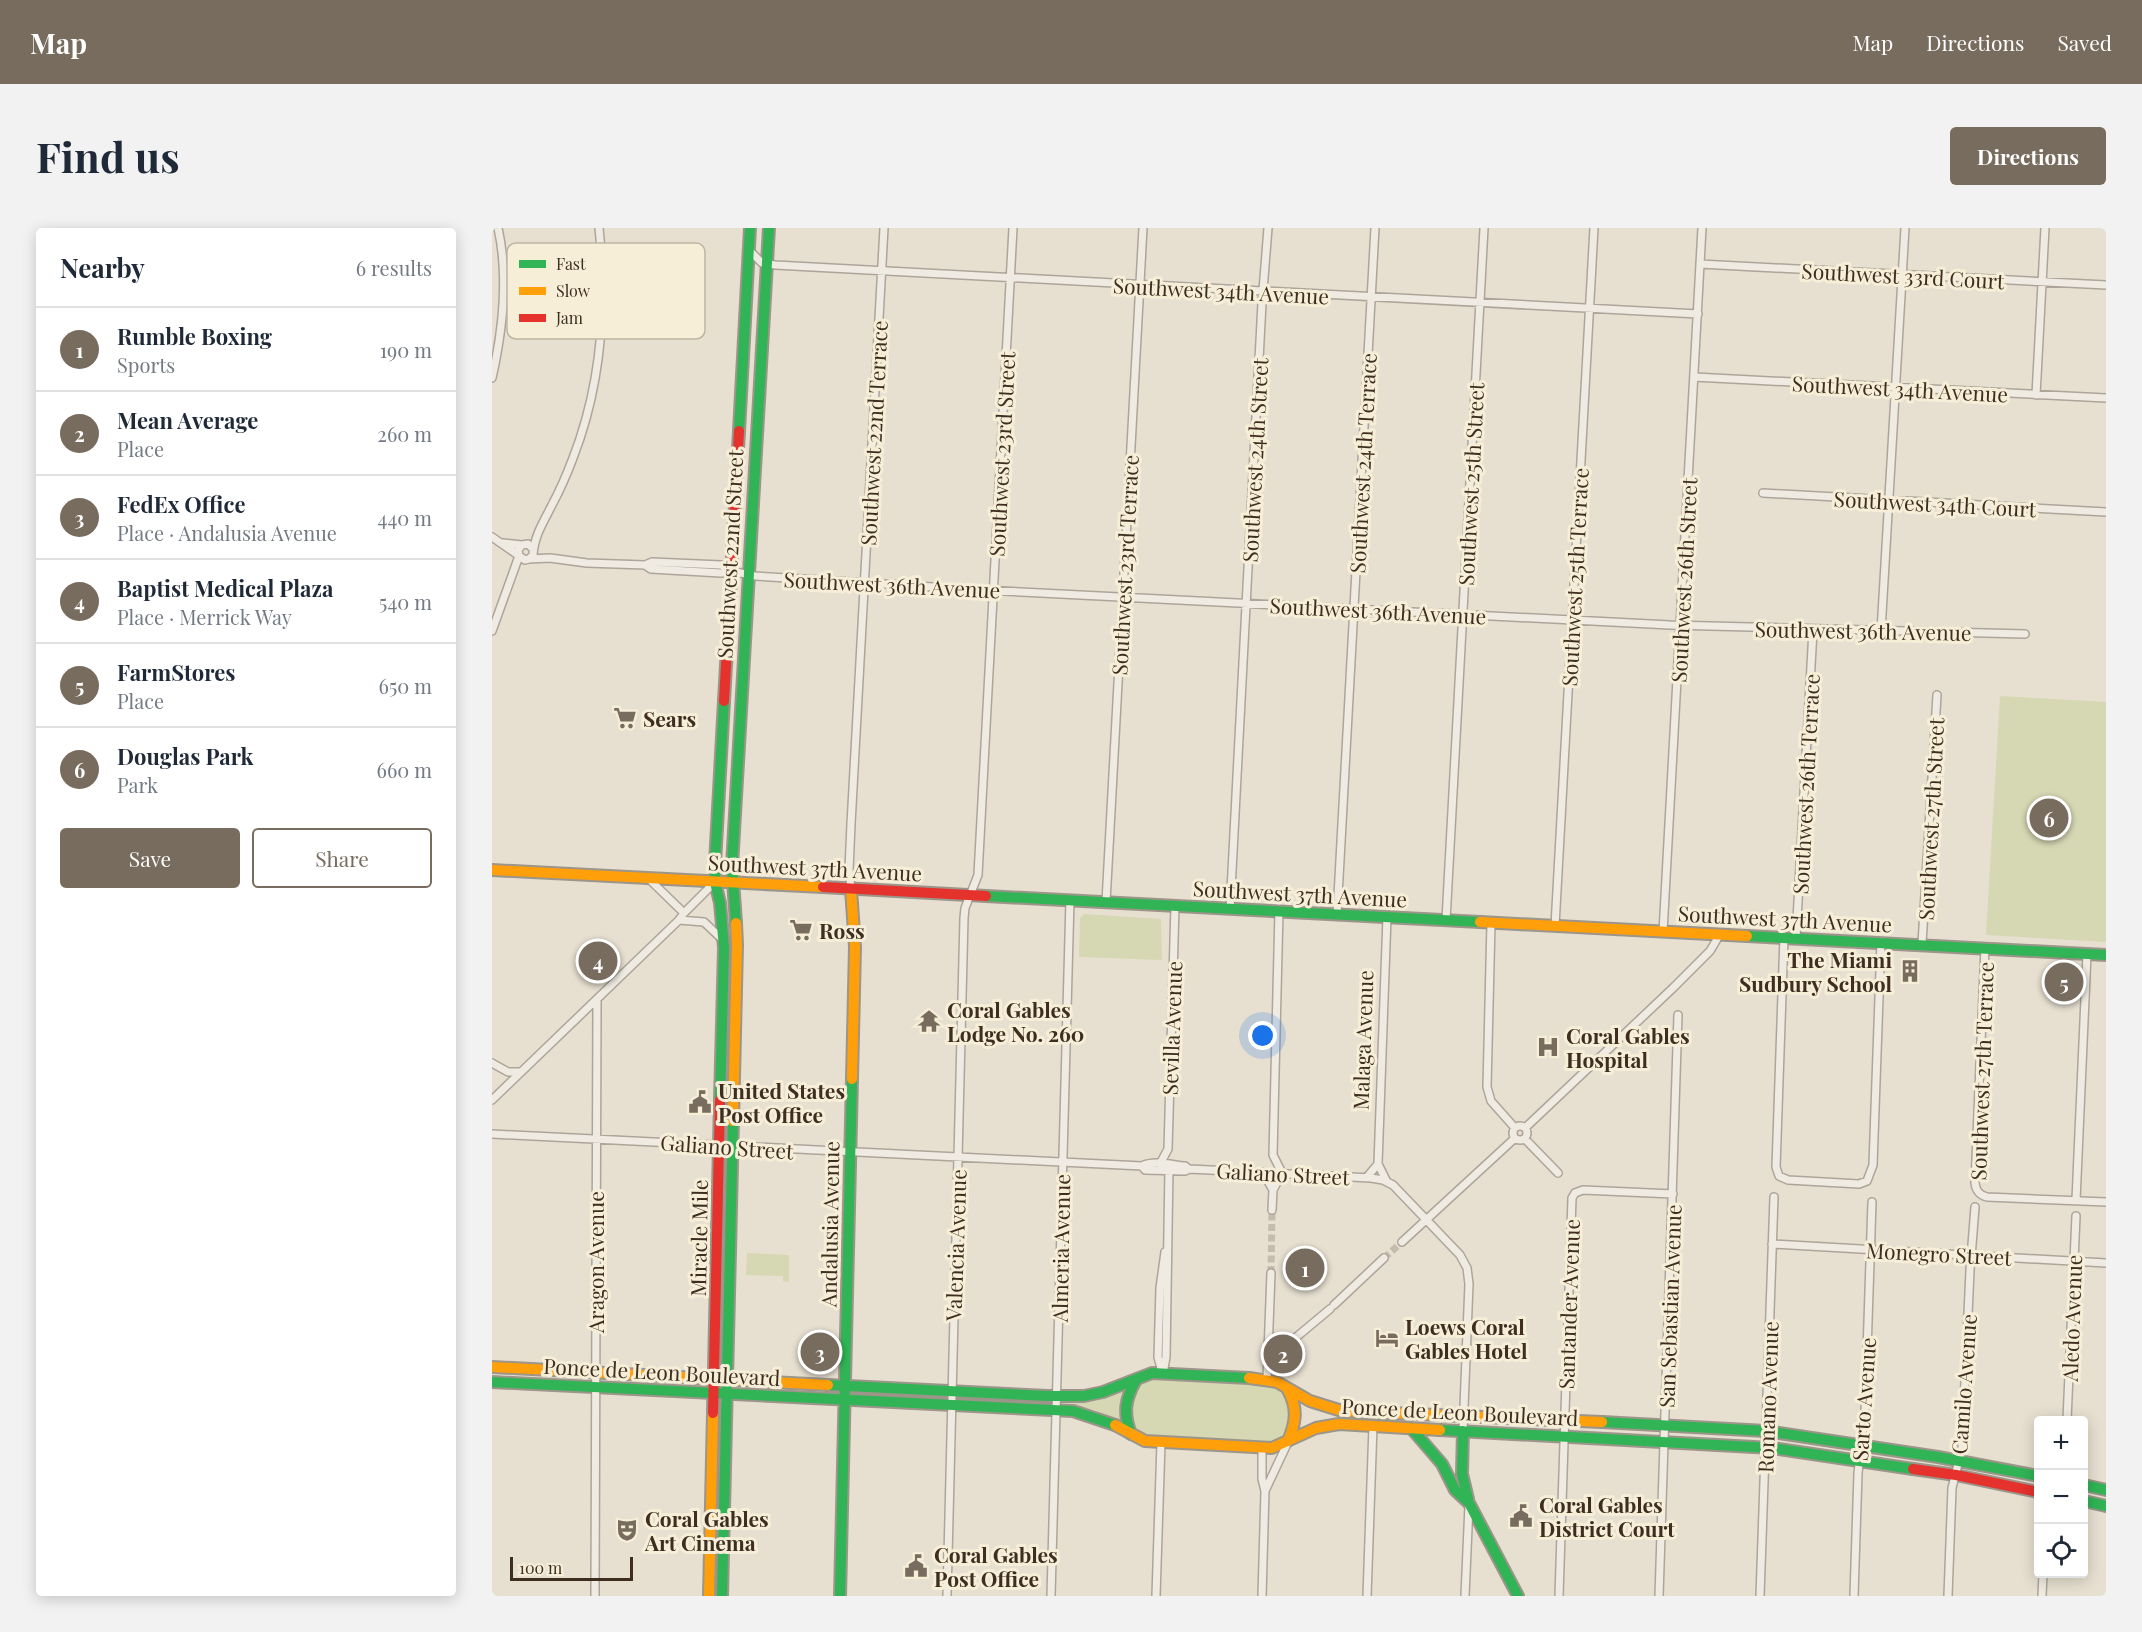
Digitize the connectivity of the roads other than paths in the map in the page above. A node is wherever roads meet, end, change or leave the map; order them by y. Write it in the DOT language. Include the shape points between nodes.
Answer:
graph roads {
  1 [pos="498,228"];
  2 [pos="599,228"];
  3 [pos="750,228"];
  4 [pos="769,228"];
  5 [pos="884,228"];
  6 [pos="1013,228"];
  7 [pos="1143,228"];
  8 [pos="1268,228"];
  9 [pos="1375,228"];
  10 [pos="1484,228"];
  11 [pos="1594,228"];
  12 [pos="1702,228"];
  13 [pos="1905,228"];
  14 [pos="2045,228"];
  15 [pos="600,243"];
  16 [pos="492,244"];
  17 [pos="501,244"];
  18 [pos="749,250"];
  19 [pos="1700,264"];
  20 [pos="767,265"];
  21 [pos="881,271"];
  22 [pos="1902,275"];
  23 [pos="1010,278"];
  24 [pos="2042,282"];
  25 [pos="2106,285"];
  26 [pos="1140,286"];
  27 [pos="1263,292"];
  28 [pos="1371,297"];
  29 [pos="1480,302"];
  30 [pos="1589,308"];
  31 [pos="1698,314"];
  32 [pos="600,339"];
  33 [pos="492,377"];
  34 [pos="1694,377"];
  35 [pos="1895,387"];
  36 [pos="2036,395"];
  37 [pos="2106,398"];
  38 [pos="1763,493"];
  39 [pos="1888,500"];
  40 [pos="2106,512"];
  41 [pos="538,532"];
  42 [pos="492,537"];
  43 [pos="503,543"];
  44 [pos="524,545"];
  45 [pos="533,549"];
  46 [pos="518,555"];
  47 [pos="550,558"];
  48 [pos="528,559"];
  49 [pos="731,571"];
  50 [pos="514,572"];
  51 [pos="748,575"];
  52 [pos="865,583"];
  53 [pos="993,590"];
  54 [pos="1122,597"];
  55 [pos="1246,603"];
  56 [pos="1354,608"];
  57 [pos="1463,614"];
  58 [pos="1572,620"];
  59 [pos="1681,625"];
  60 [pos="1813,630"];
  61 [pos="492,631"];
  62 [pos="1881,631"];
  63 [pos="2025,634"];
  64 [pos="1937,695"];
  65 [pos="492,870"];
  66 [pos="648,878"];
  67 [pos="715,882"];
  68 [pos="733,883"];
  69 [pos="851,889"];
  70 [pos="971,895"];
  71 [pos="1070,900"];
  72 [pos="1106,902"];
  73 [pos="1175,906"];
  74 [pos="1230,909"];
  75 [pos="1278,911"];
  76 [pos="684,913"];
  77 [pos="1337,914"];
  78 [pos="1387,917"];
  79 [pos="679,920"];
  80 [pos="1446,920"];
  81 [pos="1491,923"];
  82 [pos="1555,926"];
  83 [pos="1663,932"];
  84 [pos="1720,934"];
  85 [pos="1784,937"];
  86 [pos="1796,938"];
  87 [pos="724,941"];
  88 [pos="1881,942"];
  89 [pos="1922,944"];
  90 [pos="1985,948"];
  91 [pos="2087,954"];
  92 [pos="2106,955"];
  93 [pos="597,1001"];
  94 [pos="1678,1015"];
  95 [pos="492,1063"];
  96 [pos="521,1072"];
  97 [pos="492,1100"];
  98 [pos="1515,1128"];
  99 [pos="1525,1128"];
  100 [pos="492,1134"];
  101 [pos="595,1138"];
  102 [pos="1514,1139"];
  103 [pos="1525,1139"];
  104 [pos="720,1145"];
  105 [pos="732,1146"];
  106 [pos="1168,1150"];
  107 [pos="850,1152"];
  108 [pos="1274,1155"];
  109 [pos="958,1158"];
  110 [pos="1062,1163"];
  111 [pos="1160,1164"];
  112 [pos="1378,1164"];
  113 [pos="1178,1166"];
  114 [pos="1142,1167"];
  115 [pos="1169,1168"];
  116 [pos="1189,1169"];
  117 [pos="1263,1172"];
  118 [pos="1282,1173"];
  119 [pos="1558,1173"];
  120 [pos="1366,1177"];
  121 [pos="1378,1178"];
  122 [pos="1387,1182"];
  123 [pos="1273,1190"];
  124 [pos="1673,1194"];
  125 [pos="1774,1197"];
  126 [pos="2076,1200"];
  127 [pos="1872,1202"];
  128 [pos="2106,1202"];
  129 [pos="1975,1207"];
  130 [pos="1272,1210"];
  131 [pos="2076,1216"];
  132 [pos="1426,1220"];
  133 [pos="1402,1242"];
  134 [pos="1772,1244"];
  135 [pos="1870,1250"];
  136 [pos="1972,1255"];
  137 [pos="1384,1258"];
  138 [pos="2073,1261"];
  139 [pos="2106,1263"];
  140 [pos="1271,1273"];
  141 [pos="1269,1340"];
  142 [pos="492,1367"];
  143 [pos="595,1372"];
  144 [pos="1163,1374"];
  145 [pos="714,1379"];
  146 [pos="1267,1379"];
  147 [pos="727,1380"];
  148 [pos="1136,1380"];
  149 [pos="492,1382"];
  150 [pos="595,1386"];
  151 [pos="845,1386"];
  152 [pos="1287,1388"];
  153 [pos="951,1391"];
  154 [pos="714,1394"];
  155 [pos="726,1394"];
  156 [pos="1056,1396"];
  157 [pos="845,1401"];
  158 [pos="951,1405"];
  159 [pos="1056,1410"];
  160 [pos="2067,1416"];
  161 [pos="1464,1417"];
  162 [pos="1564,1420"];
  163 [pos="1665,1425"];
  164 [pos="1372,1426"];
  165 [pos="1411,1428"];
  166 [pos="1464,1431"];
  167 [pos="1766,1431"];
  168 [pos="1131,1434"];
  169 [pos="1564,1436"];
  170 [pos="1288,1441"];
  171 [pos="1665,1441"];
  172 [pos="1161,1443"];
  173 [pos="1862,1444"];
  174 [pos="1765,1447"];
  175 [pos="1262,1448"];
  176 [pos="1860,1460"];
  177 [pos="1959,1460"];
  178 [pos="1956,1475"];
  179 [pos="2034,1475"];
  180 [pos="2088,1486"];
  181 [pos="2106,1490"];
  182 [pos="1265,1491"];
  183 [pos="2034,1491"];
  184 [pos="2088,1502"];
  185 [pos="1469,1503"];
  186 [pos="2106,1506"];
  187 [pos="2043,1578"];
  188 [pos="595,1596"];
  189 [pos="709,1596"];
  190 [pos="722,1596"];
  191 [pos="840,1596"];
  192 [pos="946,1596"];
  193 [pos="1051,1596"];
  194 [pos="1156,1596"];
  195 [pos="1262,1596"];
  196 [pos="1367,1596"];
  197 [pos="1465,1596"];
  198 [pos="1518,1596"];
  199 [pos="1559,1596"];
  200 [pos="1659,1596"];
  201 [pos="1760,1596"];
  202 [pos="1854,1596"];
  203 [pos="1948,1596"];
  204 [pos="2042,1596"];
  1 -- 17 [label="street"];
  2 -- 15 [label="street"];
  3 -- 18 [label="main road, Southwest 22nd Street"];
  4 -- 20 [label="main road, Southwest 22nd Street"];
  5 -- 21 [label="street, Southwest 22nd Terrace"];
  6 -- 23 [label="street, Southwest 23rd Street"];
  7 -- 26 [label="street, Southwest 23rd Terrace"];
  8 -- 27 [label="street, Southwest 24th Street"];
  9 -- 28 [label="street, Southwest 24th Terrace"];
  10 -- 29 [label="street, Southwest 25th Street"];
  11 -- 30 [label="street, Southwest 25th Terrace"];
  12 -- 19 [label="street, Southwest 26th Street"];
  13 -- 22 [label="street"];
  14 -- 24 [label="street"];
  16 -- 17 [label="street"];
  17 -- 33 [label="street" via="502,311"];
  18 -- 20 [label="street"];
  18 -- 49 [label="main road, Southwest 22nd Street"];
  19 -- 22 [label="street, Southwest 33rd Court"];
  19 -- 31 [label="street, Southwest 26th Street"];
  20 -- 21 [label="street, Southwest 34th Avenue"];
  20 -- 51 [label="main road, Southwest 22nd Street"];
  21 -- 23 [label="street, Southwest 34th Avenue"];
  21 -- 52 [label="street, Southwest 22nd Terrace"];
  22 -- 24 [label="street, Southwest 33rd Court"];
  22 -- 35 [label="street"];
  23 -- 26 [label="street, Southwest 34th Avenue"];
  23 -- 53 [label="street, Southwest 23rd Street"];
  24 -- 25 [label="street, Southwest 33rd Court"];
  24 -- 36 [label="street"];
  26 -- 27 [label="street, Southwest 34th Avenue"];
  26 -- 54 [label="street, Southwest 23rd Terrace"];
  27 -- 28 [label="street, Southwest 34th Avenue"];
  27 -- 55 [label="street, Southwest 24th Street"];
  28 -- 29 [label="street, Southwest 34th Avenue"];
  28 -- 56 [label="street, Southwest 24th Terrace"];
  29 -- 30 [label="street, Southwest 34th Avenue"];
  29 -- 57 [label="street, Southwest 25th Street"];
  30 -- 31 [label="street, Southwest 34th Avenue"];
  30 -- 58 [label="street, Southwest 25th Terrace"];
  31 -- 34 [label="street, Southwest 26th Street"];
  32 -- 41 [label="street" via="592,391 576,452"];
  34 -- 35 [label="street, Southwest 34th Avenue"];
  34 -- 59 [label="street, Southwest 26th Street"];
  35 -- 36 [label="street, Southwest 34th Avenue"];
  35 -- 39 [label="street"];
  36 -- 37 [label="street, Southwest 34th Avenue"];
  38 -- 39 [label="street, Southwest 34th Court"];
  39 -- 40 [label="street, Southwest 34th Court"];
  39 -- 62 [label="street"];
  41 -- 44 [label="street"];
  41 -- 45 [label="street"];
  42 -- 43 [label="street"];
  43 -- 44 [label="street"];
  43 -- 46 [label="street"];
  44 -- 45 [label="street"];
  44 -- 46 [label="street"];
  45 -- 47 [label="street"];
  45 -- 48 [label="street"];
  46 -- 48 [label="street"];
  46 -- 50 [label="street"];
  47 -- 48 [label="street"];
  47 -- 49 [label="street, Southwest 36th Avenue" via="587,563 722,565"];
  48 -- 50 [label="street"];
  49 -- 51 [label="street, Southwest 36th Avenue"];
  49 -- 67 [label="main road, Southwest 22nd Street"];
  50 -- 61 [label="street"];
  51 -- 52 [label="street, Southwest 36th Avenue"];
  51 -- 68 [label="main road, Southwest 22nd Street"];
  52 -- 53 [label="street, Southwest 36th Avenue"];
  52 -- 69 [label="street, Southwest 22nd Terrace" via="849,859"];
  53 -- 54 [label="street, Southwest 36th Avenue"];
  53 -- 70 [label="street, Southwest 23rd Street" via="978,875"];
  54 -- 55 [label="street, Southwest 36th Avenue"];
  54 -- 72 [label="street, Southwest 23rd Terrace"];
  55 -- 56 [label="street, Southwest 36th Avenue"];
  55 -- 74 [label="street, Southwest 24th Street"];
  56 -- 57 [label="street, Southwest 36th Avenue"];
  56 -- 77 [label="street, Southwest 24th Terrace"];
  57 -- 58 [label="street, Southwest 36th Avenue"];
  57 -- 80 [label="street, Southwest 25th Street"];
  58 -- 59 [label="street, Southwest 36th Avenue"];
  58 -- 82 [label="street, Southwest 25th Terrace"];
  59 -- 60 [label="street, Southwest 36th Avenue"];
  59 -- 83 [label="street, Southwest 26th Street"];
  60 -- 62 [label="street, Southwest 36th Avenue"];
  60 -- 86 [label="street, Southwest 26th Terrace"];
  62 -- 63 [label="street, Southwest 36th Avenue"];
  64 -- 89 [label="street, Southwest 27th Street"];
  65 -- 66 [label="main road, Southwest 37th Avenue"];
  66 -- 67 [label="main road, Southwest 37th Avenue"];
  66 -- 76 [label="street"];
  67 -- 68 [label="main road, Southwest 37th Avenue"];
  67 -- 76 [label="street"];
  67 -- 87 [label="main road, Miracle Mile"];
  68 -- 69 [label="main road, Southwest 37th Avenue"];
  68 -- 105 [label="main road, Miracle Mile" via="737,945"];
  69 -- 70 [label="main road, Southwest 37th Avenue"];
  69 -- 107 [label="main road, Andalusia Avenue" via="855,947"];
  70 -- 71 [label="main road, Southwest 37th Avenue"];
  70 -- 109 [label="street, Valencia Avenue" via="965,908"];
  71 -- 72 [label="main road, Southwest 37th Avenue"];
  71 -- 110 [label="street, Almeria Avenue"];
  72 -- 73 [label="main road, Southwest 37th Avenue"];
  73 -- 74 [label="main road, Southwest 37th Avenue"];
  73 -- 106 [label="street, Sevilla Avenue"];
  74 -- 75 [label="main road, Southwest 37th Avenue"];
  75 -- 77 [label="main road, Southwest 37th Avenue"];
  75 -- 108 [label="street"];
  76 -- 79 [label="street"];
  77 -- 78 [label="main road, Southwest 37th Avenue"];
  78 -- 80 [label="main road, Southwest 37th Avenue"];
  78 -- 112 [label="street, Malaga Avenue"];
  79 -- 87 [label="street" via="704,922"];
  79 -- 93 [label="street"];
  80 -- 81 [label="main road, Southwest 37th Avenue"];
  81 -- 82 [label="main road, Southwest 37th Avenue"];
  81 -- 98 [label="street" via="1487,1090"];
  82 -- 83 [label="main road, Southwest 37th Avenue"];
  83 -- 84 [label="main road, Southwest 37th Avenue"];
  84 -- 85 [label="main road, Southwest 37th Avenue"];
  84 -- 99 [label="street" via="1710,951"];
  85 -- 86 [label="main road, Southwest 37th Avenue"];
  85 -- 88 [label="street" via="1775,1162 1779,1176 1793,1180 1854,1184 1867,1181 1873,1165"];
  86 -- 88 [label="main road, Southwest 37th Avenue"];
  87 -- 104 [label="main road, Miracle Mile"];
  88 -- 89 [label="main road, Southwest 37th Avenue"];
  89 -- 90 [label="main road, Southwest 37th Avenue"];
  90 -- 91 [label="main road, Southwest 37th Avenue"];
  90 -- 126 [label="street, Southwest 27th Terrace" via="1975,1183 1978,1193 1987,1197"];
  91 -- 92 [label="main road, Southwest 37th Avenue"];
  91 -- 126 [label="street"];
  93 -- 96 [label="street"];
  93 -- 101 [label="street, Aragon Avenue"];
  94 -- 124 [label="street, San Sebastian Avenue"];
  95 -- 96 [label="street" via="508,1072"];
  96 -- 97 [label="street"];
  98 -- 99 [label="street"];
  98 -- 102 [label="street"];
  99 -- 103 [label="street"];
  100 -- 101 [label="street, Galiano Street"];
  101 -- 104 [label="street, Galiano Street"];
  101 -- 143 [label="street, Aragon Avenue"];
  102 -- 103 [label="street"];
  102 -- 132 [label="street"];
  103 -- 119 [label="street"];
  104 -- 105 [label="street, Galiano Street"];
  104 -- 145 [label="main road, Miracle Mile"];
  105 -- 107 [label="street, Galiano Street"];
  105 -- 147 [label="main road, Miracle Mile"];
  106 -- 111 [label="street, Sevilla Avenue"];
  106 -- 113 [label="street"];
  107 -- 109 [label="street, Galiano Street"];
  107 -- 151 [label="main road, Andalusia Avenue"];
  108 -- 117 [label="street"];
  108 -- 118 [label="street"];
  109 -- 110 [label="street, Galiano Street"];
  109 -- 153 [label="street, Valencia Avenue"];
  110 -- 114 [label="street, Galiano Street"];
  110 -- 156 [label="street, Almeria Avenue"];
  111 -- 114 [label="street, Galiano Street"];
  111 -- 115 [label="street, Galiano Street"];
  112 -- 120 [label="street"];
  112 -- 122 [label="street, Malaga Avenue"];
  113 -- 115 [label="street, Galiano Street"];
  113 -- 116 [label="street, Galiano Street"];
  114 -- 115 [label="street, Galiano Street"];
  115 -- 116 [label="street, Galiano Street"];
  115 -- 144 [label="street" via="1166,1250 1160,1288 1158,1357"];
  116 -- 117 [label="street, Galiano Street"];
  117 -- 118 [label="street, Galiano Street"];
  117 -- 123 [label="street"];
  118 -- 120 [label="street, Galiano Street"];
  118 -- 123 [label="street"];
  120 -- 121 [label="street, Galiano Street"];
  121 -- 122 [label="street, Malaga Avenue"];
  122 -- 132 [label="street, Malaga Avenue"];
  123 -- 130 [label="street"];
  124 -- 162 [label="street, Santander Avenue" via="1587,1190 1575,1193"];
  124 -- 163 [label="street, San Sebastian Avenue"];
  125 -- 134 [label="street, Romano Avenue"];
  126 -- 128 [label="street"];
  127 -- 135 [label="street, Sarto Avenue"];
  129 -- 136 [label="street, Camilo Avenue"];
  131 -- 138 [label="street, Aledo Avenue"];
  132 -- 133 [label="street"];
  132 -- 161 [label="street, Malaga Avenue" via="1460,1255 1469,1275"];
  134 -- 135 [label="street, Monegro Street"];
  134 -- 167 [label="street, Romano Avenue"];
  135 -- 136 [label="street, Monegro Street"];
  135 -- 173 [label="street, Sarto Avenue"];
  136 -- 138 [label="street, Monegro Street"];
  136 -- 177 [label="street, Camilo Avenue"];
  137 -- 141 [label="street" via="1294,1339"];
  138 -- 139 [label="street, Monegro Street"];
  138 -- 160 [label="street, Aledo Avenue"];
  140 -- 141 [label="street"];
  141 -- 146 [label="street"];
  142 -- 143 [label="main road, Ponce de Leon Boulevard"];
  143 -- 145 [label="main road, Ponce de Leon Boulevard"];
  143 -- 150 [label="street, Aragon Avenue"];
  144 -- 146 [label="main road, Ponce de Leon Boulevard"];
  144 -- 148 [label="main road, Ponce de Leon Boulevard" via="1152,1373"];
  145 -- 147 [label="main road, Ponce de Leon Boulevard"];
  145 -- 154 [label="main road, Miracle Mile"];
  146 -- 152 [label="main road, Ponce de Leon Boulevard"];
  147 -- 151 [label="main road, Ponce de Leon Boulevard"];
  147 -- 155 [label="main road, Miracle Mile"];
  148 -- 156 [label="main road, Ponce de Leon Boulevard" via="1097,1394"];
  148 -- 168 [label="main road" via="1124,1408"];
  149 -- 150 [label="main road, Ponce de Leon Boulevard"];
  150 -- 154 [label="main road, Ponce de Leon Boulevard"];
  150 -- 188 [label="street, Aragon Avenue"];
  151 -- 153 [label="main road, Ponce de Leon Boulevard"];
  151 -- 157 [label="main road, Andalusia Avenue"];
  152 -- 161 [label="main road, Ponce de Leon Boulevard" via="1310,1401 1342,1411"];
  152 -- 170 [label="main road" via="1297,1413"];
  153 -- 156 [label="main road, Ponce de Leon Boulevard"];
  153 -- 158 [label="street, Valencia Avenue"];
  154 -- 155 [label="main road, Ponce de Leon Boulevard"];
  154 -- 189 [label="main road, Miracle Mile"];
  155 -- 157 [label="main road, Ponce de Leon Boulevard"];
  155 -- 190 [label="main road, Miracle Mile"];
  156 -- 159 [label="street, Almeria Avenue"];
  157 -- 158 [label="main road, Ponce de Leon Boulevard"];
  157 -- 191 [label="main road, Andalusia Avenue"];
  158 -- 159 [label="main road, Ponce de Leon Boulevard"];
  158 -- 192 [label="street, Valencia Avenue"];
  159 -- 168 [label="main road, Ponce de Leon Boulevard" via="1088,1414"];
  159 -- 193 [label="street, Almeria Avenue"];
  161 -- 162 [label="main road, Ponce de Leon Boulevard"];
  161 -- 166 [label="street, Malaga Avenue"];
  162 -- 163 [label="main road, Ponce de Leon Boulevard"];
  162 -- 169 [label="street, Santander Avenue"];
  163 -- 167 [label="main road, Ponce de Leon Boulevard"];
  163 -- 171 [label="street, San Sebastian Avenue"];
  164 -- 165 [label="main road, Ponce de Leon Boulevard"];
  164 -- 170 [label="main road, Ponce de Leon Boulevard" via="1330,1425"];
  164 -- 196 [label="street"];
  165 -- 166 [label="main road, Ponce de Leon Boulevard"];
  165 -- 185 [label="main road" via="1442,1464 1455,1490"];
  166 -- 169 [label="main road, Ponce de Leon Boulevard"];
  166 -- 185 [label="main road, Malaga Avenue" via="1462,1474"];
  167 -- 173 [label="main road, Ponce de Leon Boulevard"];
  167 -- 174 [label="street, Romano Avenue"];
  168 -- 172 [label="main road, Ponce de Leon Boulevard"];
  169 -- 171 [label="main road, Ponce de Leon Boulevard"];
  169 -- 199 [label="street, Santander Avenue"];
  170 -- 175 [label="main road, Ponce de Leon Boulevard"];
  170 -- 182 [label="street"];
  171 -- 174 [label="main road, Ponce de Leon Boulevard"];
  171 -- 200 [label="street, San Sebastian Avenue"];
  172 -- 175 [label="main road, Ponce de Leon Boulevard"];
  172 -- 194 [label="street"];
  173 -- 176 [label="street, Sarto Avenue"];
  173 -- 177 [label="main road, Ponce de Leon Boulevard"];
  174 -- 176 [label="main road, Ponce de Leon Boulevard"];
  174 -- 201 [label="street, Romano Avenue"];
  175 -- 182 [label="street"];
  176 -- 178 [label="main road, Ponce de Leon Boulevard"];
  176 -- 202 [label="street, Sarto Avenue"];
  177 -- 178 [label="street, Camilo Avenue"];
  177 -- 179 [label="main road, Ponce de Leon Boulevard"];
  178 -- 183 [label="main road, Ponce de Leon Boulevard"];
  178 -- 203 [label="street, Camilo Avenue" via="1952,1488"];
  180 -- 181 [label="main road"];
  182 -- 195 [label="street"];
  184 -- 186 [label="main road"];
  185 -- 197 [label="street, Malaga Avenue"];
  185 -- 198 [label="main road"];
  187 -- 204 [label="street"];
}
